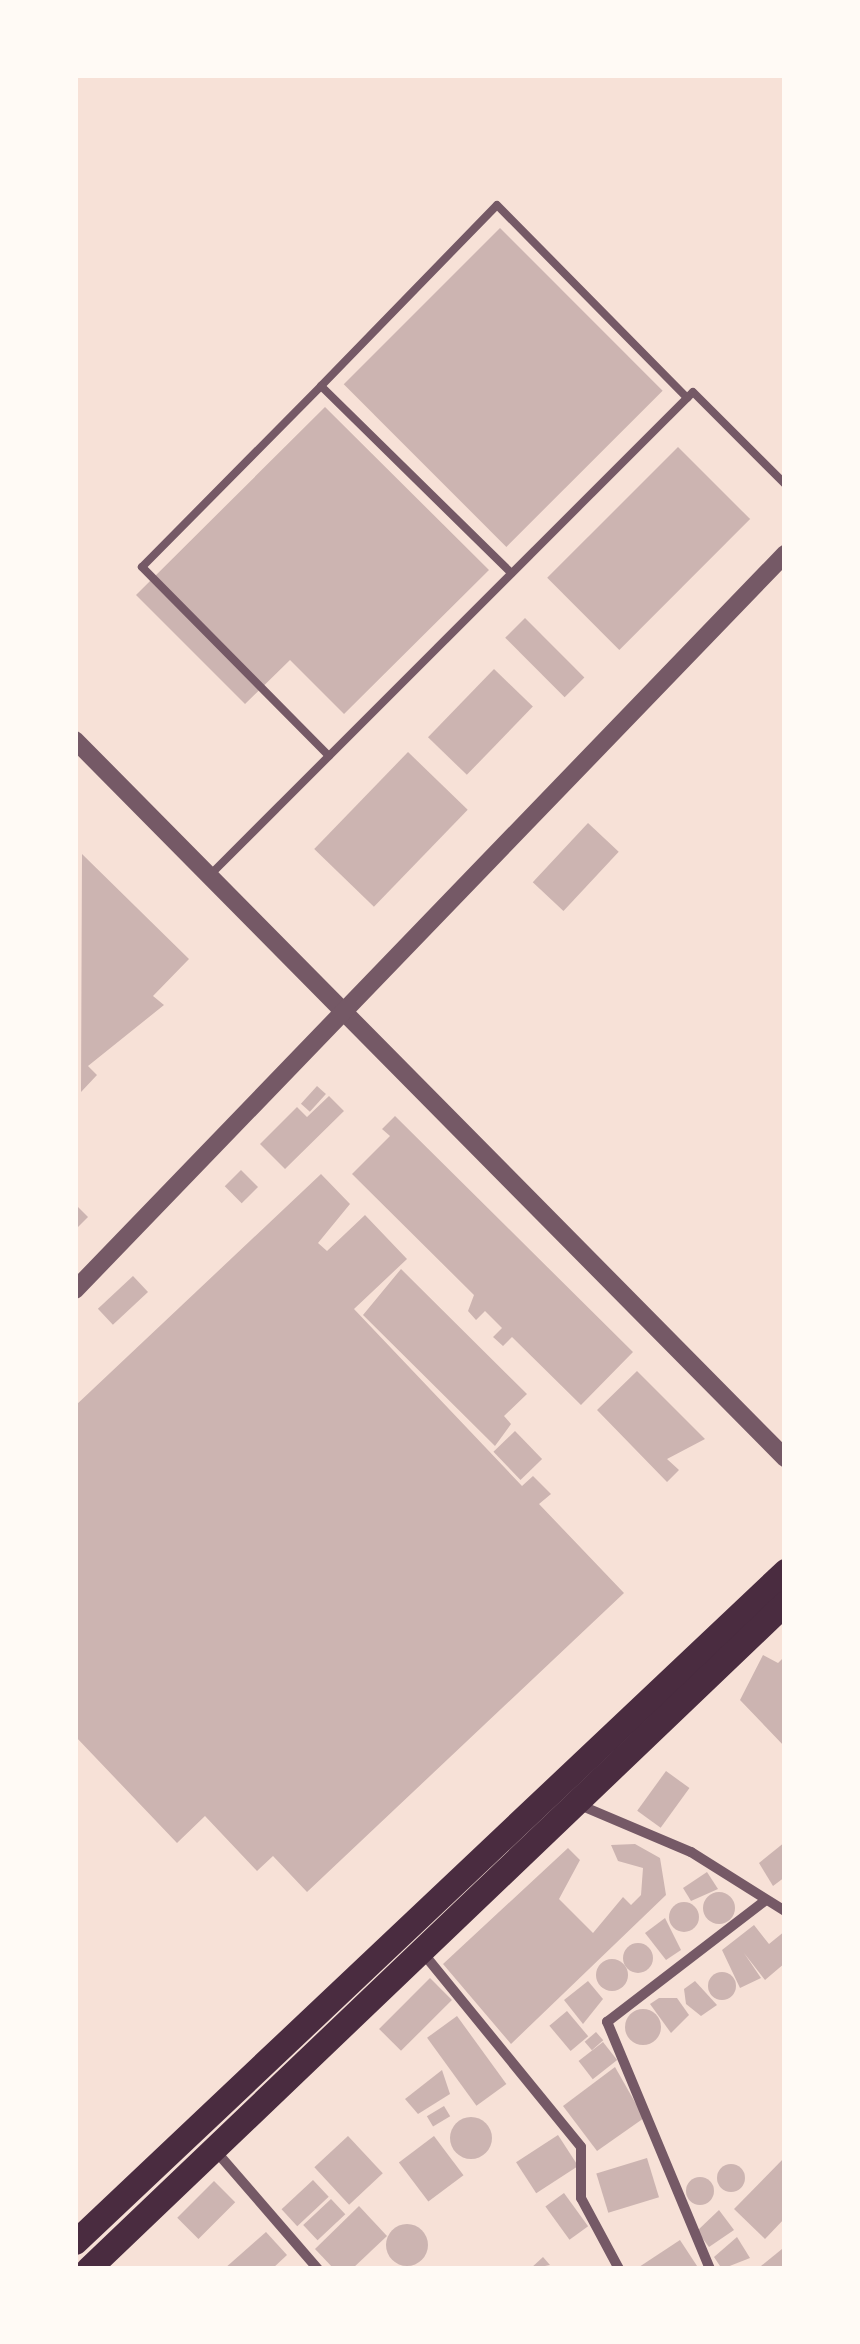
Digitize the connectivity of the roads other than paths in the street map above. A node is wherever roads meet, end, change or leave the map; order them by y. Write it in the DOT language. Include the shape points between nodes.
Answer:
graph roads {
  1 [pos="321,386"];
  2 [pos="687,398"];
  3 [pos="785,484"];
  4 [pos="785,554"];
  5 [pos="511,574"];
  6 [pos="75,740"];
  7 [pos="329,756"];
  8 [pos="208,876"];
  9 [pos="342,1012"];
  10 [pos="75,1290"];
  11 [pos="785,1458"];
  12 [pos="785,1572"];
  13 [pos="785,1603"];
  14 [pos="574,1802"];
  15 [pos="766,1900"];
  16 [pos="785,1911"];
  17 [pos="423,1953"];
  18 [pos="214,2148"];
  19 [pos="75,2242"];
  20 [pos="88,2269"];
  21 [pos="318,2269"];
  22 [pos="619,2269"];
  23 [pos="710,2269"];
  1 -- 2 [label="lane" via="498,205"];
  1 -- 5 [label="lane"];
  1 -- 7 [label="lane" via="142,567"];
  2 -- 3 [label="lane" via="693,392"];
  2 -- 5 [label="lane"];
  4 -- 9 [label="street"];
  5 -- 7 [label="lane"];
  6 -- 8 [label="street"];
  7 -- 8 [label="lane"];
  8 -- 9 [label="street"];
  9 -- 10 [label="street"];
  9 -- 11 [label="street"];
  12 -- 19 [label="highway"];
  13 -- 14 [label="highway"];
  14 -- 15 [label="street" via="691,1852"];
  14 -- 17 [label="highway"];
  15 -- 16 [label="street"];
  15 -- 23 [label="street" via="607,2022"];
  17 -- 18 [label="highway"];
  17 -- 22 [label="street" via="581,2147 580,2198"];
  18 -- 20 [label="highway"];
  18 -- 21 [label="street"];
}
